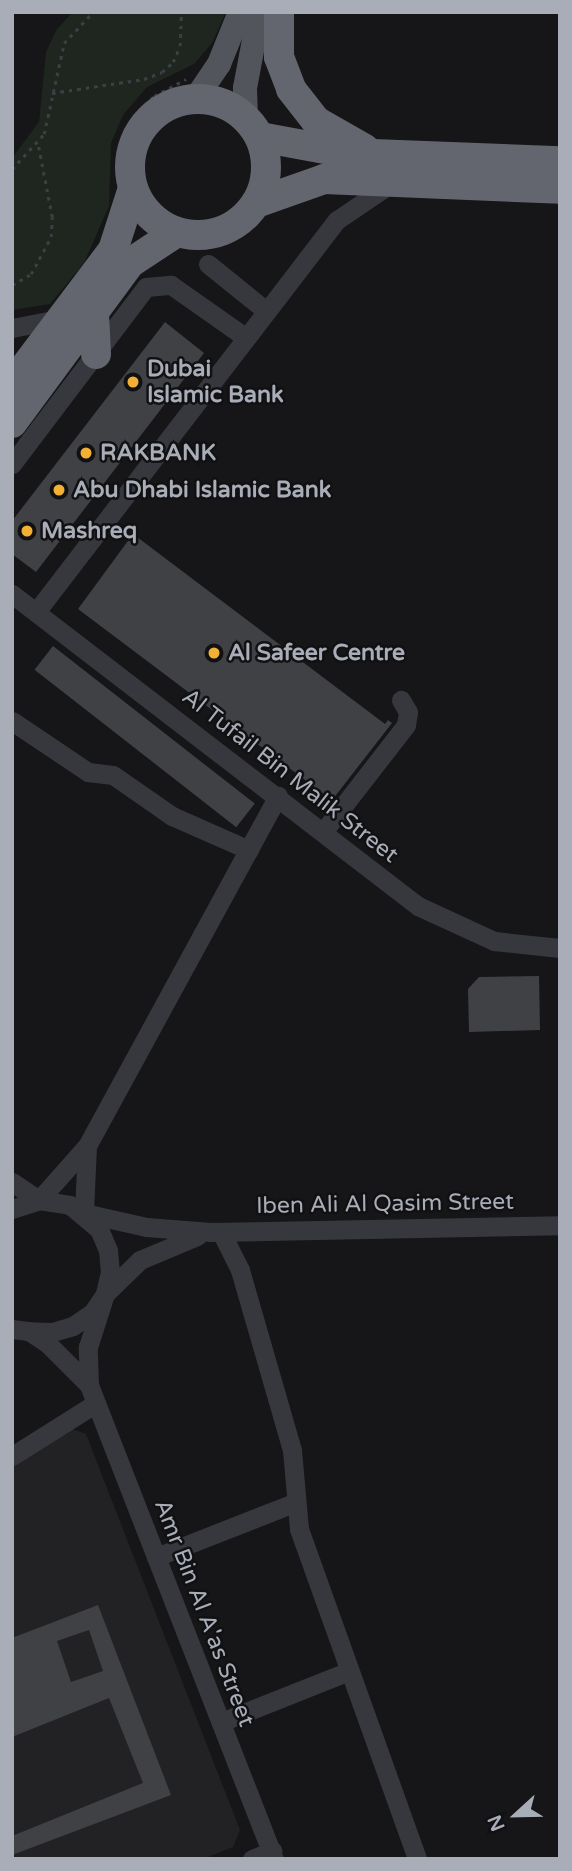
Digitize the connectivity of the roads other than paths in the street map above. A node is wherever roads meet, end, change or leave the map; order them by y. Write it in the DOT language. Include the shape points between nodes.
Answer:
graph roads {
  1 [pos="240,12"];
  2 [pos="265,12"];
  3 [pos="279,12"];
  4 [pos="196,98"];
  5 [pos="253,128"];
  6 [pos="374,154"];
  7 [pos="560,161"];
  8 [pos="324,179"];
  9 [pos="396,181"];
  10 [pos="133,188"];
  11 [pos="560,188"];
  12 [pos="256,203"];
  13 [pos="337,220"];
  14 [pos="177,232"];
  15 [pos="208,264"];
  16 [pos="265,310"];
  17 [pos="94,314"];
  18 [pos="63,318"];
  19 [pos="12,328"];
  20 [pos="245,337"];
  21 [pos="96,354"];
  22 [pos="12,384"];
  23 [pos="12,423"];
  24 [pos="12,464"];
  25 [pos="12,594"];
  26 [pos="36,612"];
  27 [pos="401,701"];
  28 [pos="12,721"];
  29 [pos="278,796"];
  30 [pos="323,832"];
  31 [pos="249,850"];
  32 [pos="560,948"];
  33 [pos="87,1146"];
  34 [pos="12,1182"];
  35 [pos="40,1200"];
  36 [pos="12,1209"];
  37 [pos="84,1213"];
  38 [pos="560,1225"];
  39 [pos="216,1232"];
  40 [pos="105,1294"];
  41 [pos="18,1328"];
  42 [pos="92,1394"];
  43 [pos="12,1456"];
  44 [pos="296,1502"];
  45 [pos="156,1557"];
  46 [pos="349,1671"];
  47 [pos="221,1722"];
  48 [pos="273,1855"];
  49 [pos="252,1859"];
  50 [pos="417,1859"];
  1 -- 4 [label="main road" via="219,64"];
  2 -- 5 [label="main road" via="251,52"];
  3 -- 6 [label="highway" via="279,57 302,106 332,132"];
  4 -- 5 [label="highway" via="231,107"];
  4 -- 10 [label="highway" via="171,103 150,117 136,138 130,163"];
  5 -- 6 [label="highway" via="302,148"];
  5 -- 12 [label="highway" via="266,159 265,182"];
  6 -- 7 [label="highway"];
  8 -- 9 [label="highway"];
  8 -- 12 [label="highway"];
  8 -- 13 [label="street" via="337,194"];
  9 -- 11 [label="highway"];
  9 -- 13 [label="street"];
  10 -- 14 [label="highway" via="150,215"];
  10 -- 18 [label="highway" via="113,250"];
  12 -- 14 [label="highway" via="230,228 204,235"];
  13 -- 16 [label="street"];
  14 -- 17 [label="highway" via="130,263"];
  15 -- 16 [label="street"];
  16 -- 20 [label="street"];
  17 -- 21 [label="highway"];
  17 -- 23 [label="highway"];
  18 -- 19 [label="street"];
  18 -- 22 [label="highway"];
  20 -- 21 [label="street" via="171,285 156,284 141,290"];
  20 -- 26 [label="street"];
  21 -- 24 [label="street"];
  25 -- 26 [label="street, Al Tufail Bin Malik Street"];
  26 -- 29 [label="street, Al Tufail Bin Malik Street"];
  27 -- 30 [label="street" via="408,712 406,725"];
  28 -- 31 [label="street" via="88,772 113,775 181,821"];
  29 -- 30 [label="street, Al Tufail Bin Malik Street"];
  29 -- 31 [label="street"];
  30 -- 32 [label="street, Al Tufail Bin Malik Street" via="418,906 456,926 494,941"];
  31 -- 33 [label="street"];
  33 -- 35 [label="street"];
  33 -- 37 [label="street"];
  34 -- 35 [label="street"];
  35 -- 36 [label="street"];
  35 -- 37 [label="street, Iben Ali Al Qasim Street" via="63,1203"];
  37 -- 39 [label="street, Iben Ali Al Qasim Street" via="146,1227"];
  37 -- 40 [label="street, Amr Bin Al A'as Street" via="99,1229 108,1250"];
  38 -- 39 [label="street, Iben Ali Al Qasim Street"];
  39 -- 40 [label="street, Iben Ali Al Qasim Street" via="153,1252"];
  39 -- 44 [label="street" via="240,1270 292,1450"];
  40 -- 41 [label="street, Iben Ali Al Qasim Street" via="92,1313 74,1326 52,1332"];
  40 -- 42 [label="street, Amr Bin Al A'as Street" via="89,1339"];
  41 -- 42 [label="street, Amr Bin Al A'as Street" via="66,1359"];
  42 -- 43 [label="street"];
  42 -- 45 [label="street, Amr Bin Al A'as Street"];
  44 -- 45 [label="street"];
  44 -- 46 [label="street" via="299,1529"];
  45 -- 47 [label="street, Amr Bin Al A'as Street"];
  46 -- 47 [label="street"];
  46 -- 50 [label="street"];
  47 -- 48 [label="street, Amr Bin Al A'as Street"];
  48 -- 49 [label="street"];
}
